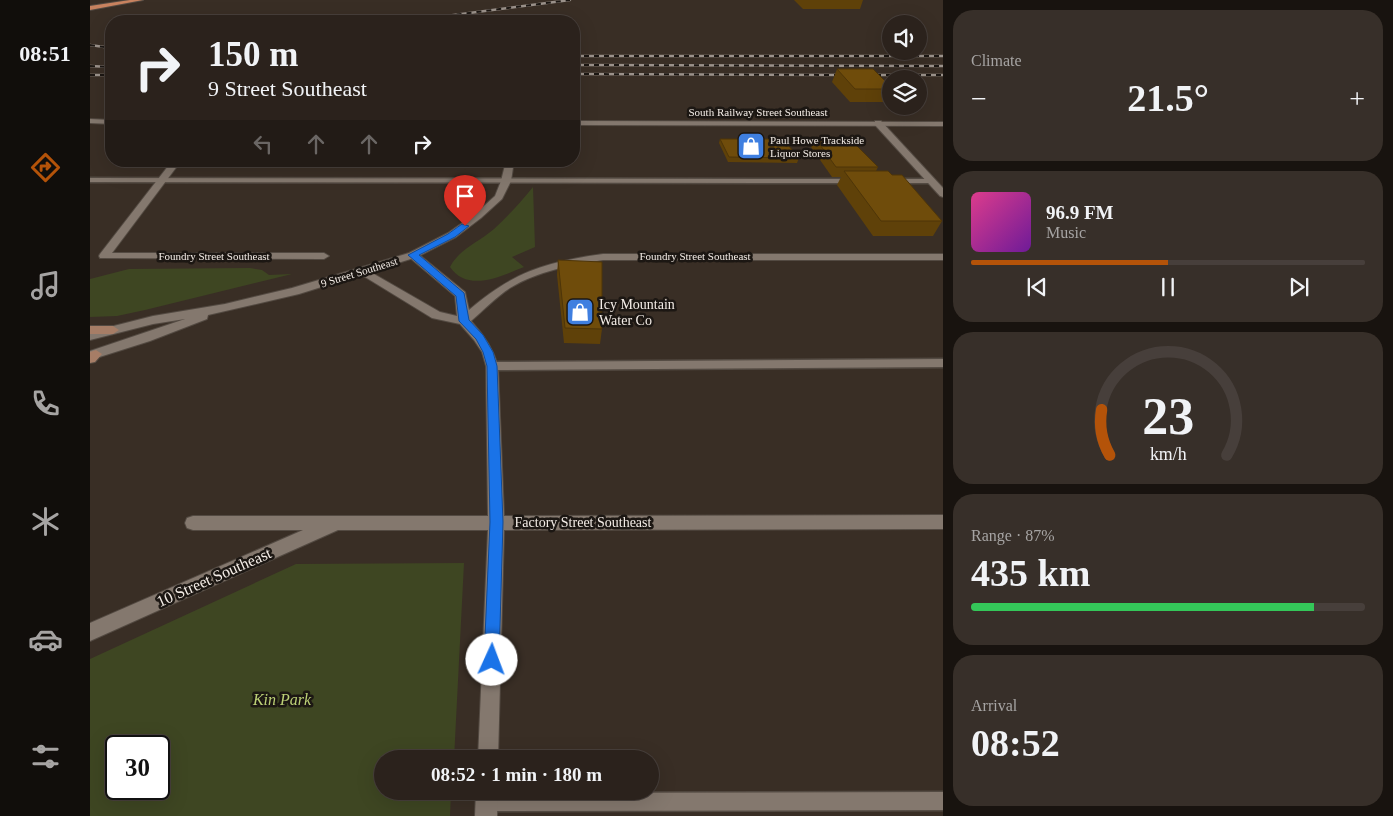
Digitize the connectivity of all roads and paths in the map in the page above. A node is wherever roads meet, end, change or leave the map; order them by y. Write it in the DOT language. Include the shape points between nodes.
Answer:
graph roads {
  1 [pos="140,0"];
  2 [pos="90,8"];
  3 [pos="90,122"];
  4 [pos="105,122"];
  5 [pos="580,123"];
  6 [pos="650,123"];
  7 [pos="878,124"];
  8 [pos="943,124"];
  9 [pos="580,127"];
  10 [pos="172,167"];
  11 [pos="510,167"];
  12 [pos="90,180"];
  13 [pos="162,180"];
  14 [pos="506,180"];
  15 [pos="862,181"];
  16 [pos="881,181"];
  17 [pos="931,181"];
  18 [pos="943,194"];
  19 [pos="413,255"];
  20 [pos="324,256"];
  21 [pos="943,256"];
  22 [pos="363,272"];
  23 [pos="225,308"];
  24 [pos="464,321"];
  25 [pos="90,330"];
  26 [pos="113,330"];
  27 [pos="90,336"];
  28 [pos="92,356"];
  29 [pos="943,364"];
  30 [pos="492,366"];
  31 [pos="339,521"];
  32 [pos="496,522"];
  33 [pos="943,522"];
  34 [pos="193,523"];
  35 [pos="90,632"];
  36 [pos="488,750"];
  37 [pos="943,801"];
  38 [pos="487,803"];
  1 -- 2 [label="main road"];
  3 -- 4 [label="street"];
  5 -- 6 [label="street, South Railway Street Southeast"];
  6 -- 7 [label="street, South Railway Street Southeast"];
  6 -- 9 [label="street"];
  7 -- 8 [label="street, South Railway Street Southeast"];
  7 -- 17 [label="street"];
  10 -- 13 [label="street"];
  11 -- 14 [label="street, 9 Street Southeast"];
  12 -- 13 [label="lane"];
  13 -- 14 [label="lane"];
  13 -- 20 [label="street, Foundry Street Southeast" via="104,256"];
  14 -- 15 [label="lane"];
  14 -- 19 [label="street, 9 Street Southeast" via="498,197 478,216 452,235"];
  16 -- 17 [label="lane"];
  17 -- 18 [label="street"];
  19 -- 22 [label="street, 9 Street Southeast"];
  19 -- 24 [label="street" via="461,295"];
  21 -- 24 [label="street, Foundry Street Southeast" via="623,255 578,260 508,285"];
  22 -- 23 [label="street, 9 Street Southeast"];
  22 -- 24 [label="street" via="436,315"];
  23 -- 26 [label="street, 9 Street Southeast"];
  23 -- 28 [label="street, 9 Street Southeast"];
  24 -- 30 [label="street" via="479,337"];
  25 -- 26 [label="main road"];
  26 -- 27 [label="street, 9 Street Southeast"];
  29 -- 30 [label="lane"];
  30 -- 32 [label="street"];
  31 -- 32 [label="street, Factory Street Southeast"];
  31 -- 34 [label="street, Factory Street Southeast"];
  31 -- 35 [label="street, 10 Street Southeast"];
  32 -- 33 [label="street, Factory Street Southeast"];
  32 -- 36 [label="street"];
  37 -- 38 [label="lane"];
}
